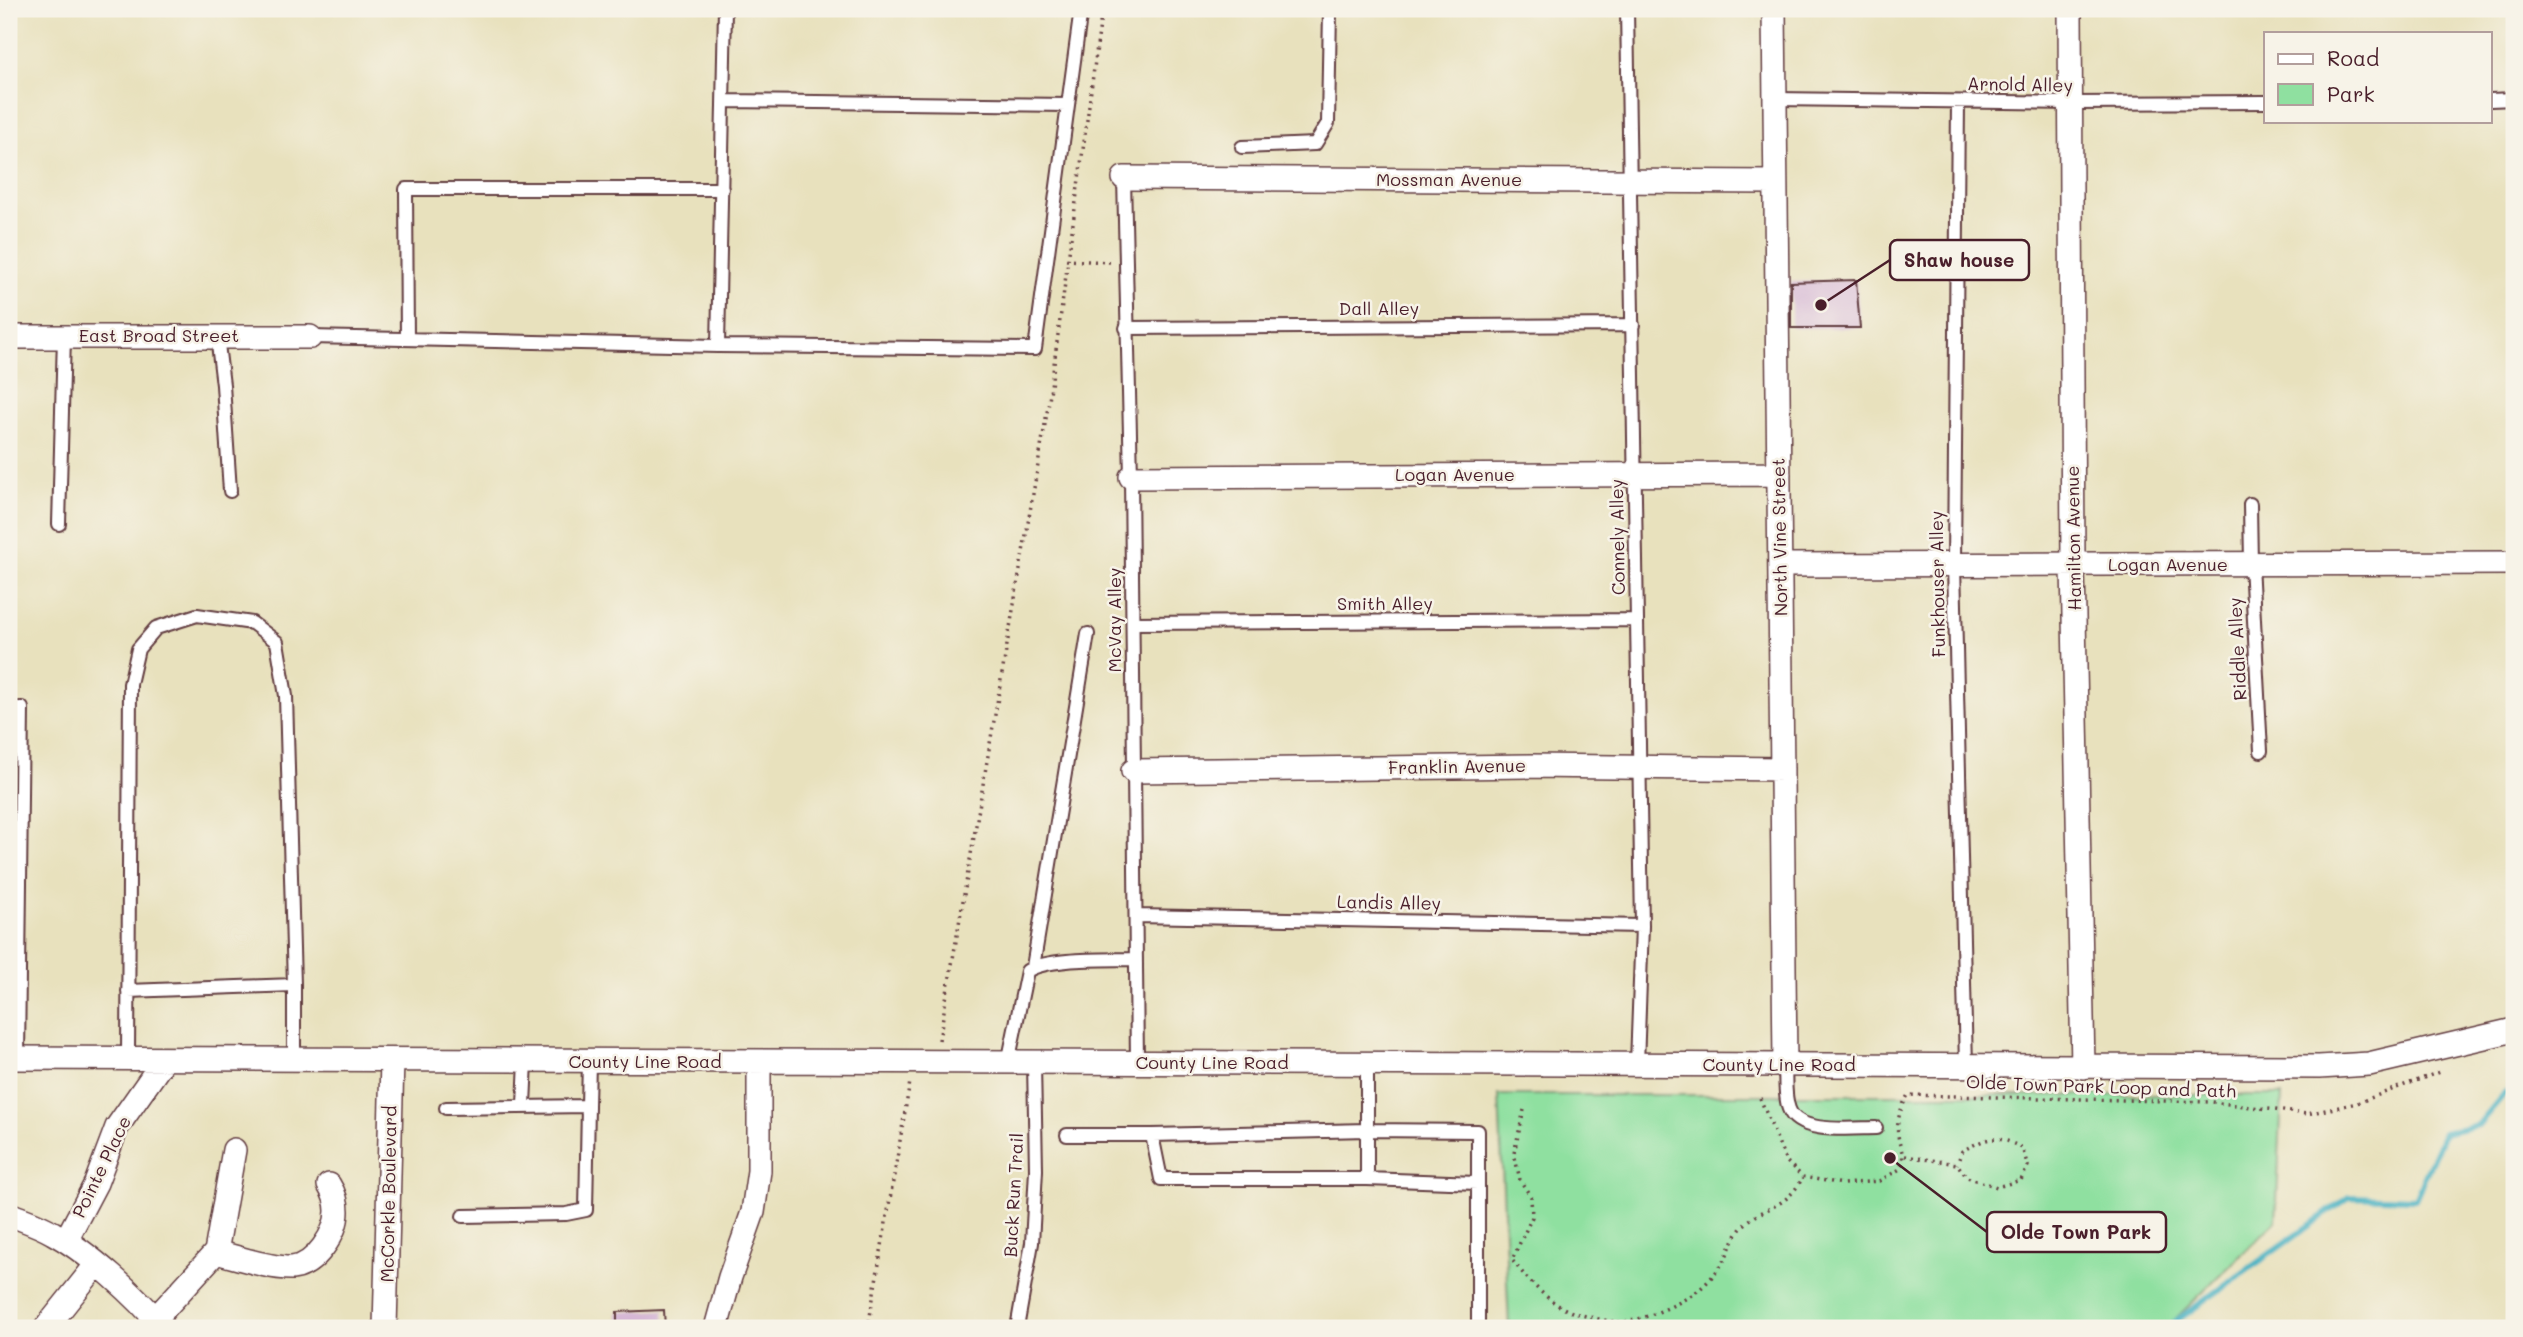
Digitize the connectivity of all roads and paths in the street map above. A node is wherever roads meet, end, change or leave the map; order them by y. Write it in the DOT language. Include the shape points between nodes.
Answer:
graph roads {
  1 [pos="725,9"];
  2 [pos="1081,9"];
  3 [pos="1102,9"];
  4 [pos="1330,9"];
  5 [pos="1628,9"];
  6 [pos="1774,9"];
  7 [pos="2070,9"];
  8 [pos="1774,99"];
  9 [pos="2514,99"];
  10 [pos="2492,100"];
  11 [pos="724,101"];
  12 [pos="1958,102"];
  13 [pos="2264,102"];
  14 [pos="2071,103"];
  15 [pos="1068,105"];
  16 [pos="1242,147"];
  17 [pos="1124,178"];
  18 [pos="1630,181"];
  19 [pos="1775,182"];
  20 [pos="722,189"];
  21 [pos="1066,260"];
  22 [pos="1124,262"];
  23 [pos="1633,325"];
  24 [pos="1126,328"];
  25 [pos="64,336"];
  26 [pos="217,336"];
  27 [pos="9,337"];
  28 [pos="310,337"];
  29 [pos="407,339"];
  30 [pos="718,346"];
  31 [pos="1635,474"];
  32 [pos="1779,474"];
  33 [pos="1131,477"];
  34 [pos="230,491"];
  35 [pos="2250,504"];
  36 [pos="59,524"];
  37 [pos="2514,563"];
  38 [pos="1954,564"];
  39 [pos="2251,564"];
  40 [pos="1780,565"];
  41 [pos="2073,565"];
  42 [pos="1637,620"];
  43 [pos="1133,623"];
  44 [pos="1088,634"];
  45 [pos="9,709"];
  46 [pos="2261,751"];
  47 [pos="1639,768"];
  48 [pos="1782,769"];
  49 [pos="1133,771"];
  50 [pos="1136,916"];
  51 [pos="1642,926"];
  52 [pos="1136,959"];
  53 [pos="1033,967"];
  54 [pos="294,985"];
  55 [pos="128,991"];
  56 [pos="2514,1030"];
  57 [pos="13,1058"];
  58 [pos="128,1059"];
  59 [pos="164,1060"];
  60 [pos="294,1060"];
  61 [pos="392,1060"];
  62 [pos="526,1061"];
  63 [pos="589,1061"];
  64 [pos="759,1062"];
  65 [pos="926,1063"];
  66 [pos="1008,1063"];
  67 [pos="1034,1063"];
  68 [pos="1137,1063"];
  69 [pos="1367,1063"];
  70 [pos="1637,1064"];
  71 [pos="1785,1065"];
  72 [pos="1966,1066"];
  73 [pos="2083,1067"];
  74 [pos="2446,1070"];
  75 [pos="1760,1098"];
  76 [pos="524,1105"];
  77 [pos="589,1106"];
  78 [pos="446,1108"];
  79 [pos="1524,1110"];
  80 [pos="1876,1128"];
  81 [pos="1367,1130"];
  82 [pos="1067,1135"];
  83 [pos="1152,1135"];
  84 [pos="234,1150"];
  85 [pos="1905,1156"];
  86 [pos="1958,1164"];
  87 [pos="1803,1177"];
  88 [pos="1367,1179"];
  89 [pos="1477,1183"];
  90 [pos="329,1185"];
  91 [pos="9,1214"];
  92 [pos="463,1216"];
  93 [pos="66,1240"];
  94 [pos="216,1252"];
  95 [pos="97,1264"];
  96 [pos="159,1324"];
  97 [pos="46,1328"];
  98 [pos="386,1328"];
  99 [pos="716,1328"];
  100 [pos="868,1328"];
  101 [pos="1017,1328"];
  102 [pos="1478,1328"];
  1 -- 11 [label="lane"];
  2 -- 15 [label="lane"];
  3 -- 21 [label="path"];
  4 -- 16 [label="lane" via="1328,122 1315,145"];
  5 -- 18 [label="lane, Connely Alley"];
  6 -- 8 [label="street, North Vine Street"];
  7 -- 14 [label="street, Hamilton Avenue"];
  8 -- 12 [label="lane, Arnold Alley"];
  8 -- 19 [label="street, North Vine Street"];
  9 -- 10 [label="lane"];
  11 -- 15 [label="lane"];
  11 -- 20 [label="lane"];
  12 -- 14 [label="lane, Arnold Alley"];
  12 -- 38 [label="lane, Funkhouser Alley"];
  13 -- 14 [label="lane, Arnold Alley"];
  14 -- 41 [label="street, Hamilton Avenue"];
  15 -- 30 [label="lane" via="1035,349"];
  17 -- 18 [label="street, Mossman Avenue"];
  17 -- 22 [label="lane, McVay Alley"];
  18 -- 19 [label="street, Mossman Avenue"];
  18 -- 23 [label="lane, Connely Alley"];
  19 -- 32 [label="street, North Vine Street"];
  20 -- 29 [label="lane" via="406,189"];
  20 -- 30 [label="lane"];
  21 -- 22 [label="path"];
  21 -- 65 [label="path" via="1049,401 938,1050"];
  22 -- 24 [label="lane, McVay Alley"];
  23 -- 24 [label="lane, Dall Alley"];
  23 -- 31 [label="lane, Connely Alley"];
  24 -- 33 [label="lane, McVay Alley"];
  25 -- 26 [label="street, East Broad Street"];
  25 -- 27 [label="street, East Broad Street"];
  25 -- 36 [label="lane"];
  26 -- 28 [label="street, East Broad Street"];
  26 -- 34 [label="lane"];
  28 -- 29 [label="lane"];
  29 -- 30 [label="lane"];
  31 -- 32 [label="street, Logan Avenue"];
  31 -- 33 [label="street, Logan Avenue"];
  31 -- 42 [label="lane, Connely Alley"];
  32 -- 40 [label="street, North Vine Street"];
  33 -- 43 [label="lane, McVay Alley"];
  35 -- 39 [label="lane, Riddle Alley"];
  37 -- 39 [label="street, Logan Avenue"];
  38 -- 40 [label="street, Logan Avenue"];
  38 -- 41 [label="street, Logan Avenue"];
  38 -- 72 [label="lane, Funkhouser Alley"];
  39 -- 41 [label="street, Logan Avenue"];
  39 -- 46 [label="lane, Riddle Alley"];
  40 -- 48 [label="street, North Vine Street"];
  41 -- 73 [label="street, Hamilton Avenue"];
  42 -- 43 [label="lane, Smith Alley"];
  42 -- 47 [label="lane, Connely Alley"];
  43 -- 49 [label="lane, McVay Alley"];
  44 -- 53 [label="lane"];
  45 -- 57 [label="lane" via="22,708"];
  47 -- 48 [label="street, Franklin Avenue"];
  47 -- 49 [label="street, Franklin Avenue"];
  47 -- 51 [label="lane, Connely Alley"];
  48 -- 71 [label="street, North Vine Street"];
  49 -- 50 [label="lane, McVay Alley"];
  50 -- 51 [label="lane, Landis Alley"];
  50 -- 52 [label="lane, McVay Alley"];
  51 -- 70 [label="lane, Connely Alley"];
  52 -- 53 [label="lane"];
  52 -- 68 [label="lane, McVay Alley"];
  53 -- 66 [label="lane" via="1027,971"];
  54 -- 55 [label="lane"];
  54 -- 55 [label="lane" via="286,696 277,642 252,623 197,615 156,628 138,649 130,684"];
  54 -- 60 [label="lane"];
  55 -- 58 [label="lane"];
  56 -- 73 [label="street, County Line Road" via="2369,1064"];
  57 -- 58 [label="street, County Line Road"];
  58 -- 59 [label="street, County Line Road"];
  59 -- 60 [label="street, County Line Road"];
  59 -- 93 [label="street, Pointe Place" via="117,1127 96,1183"];
  60 -- 61 [label="street, County Line Road"];
  61 -- 62 [label="street, County Line Road"];
  61 -- 98 [label="street, McCorkle Boulevard"];
  62 -- 63 [label="street, County Line Road"];
  62 -- 76 [label="lane"];
  63 -- 64 [label="street, County Line Road"];
  63 -- 77 [label="lane"];
  64 -- 65 [label="street, County Line Road"];
  64 -- 99 [label="street" via="753,1212"];
  65 -- 66 [label="street, County Line Road"];
  65 -- 100 [label="path" via="910,1079"];
  66 -- 67 [label="street, County Line Road"];
  67 -- 68 [label="street, County Line Road"];
  67 -- 101 [label="lane, Buck Run Trail" via="1032,1243"];
  68 -- 69 [label="street, County Line Road"];
  69 -- 70 [label="street, County Line Road"];
  69 -- 81 [label="lane"];
  70 -- 71 [label="street, County Line Road"];
  71 -- 72 [label="street, County Line Road"];
  71 -- 80 [label="lane" via="1789,1109 1798,1122 1814,1127"];
  72 -- 73 [label="street, County Line Road"];
  74 -- 85 [label="path, Olde Town Park Loop and Path" via="2357,1103 2307,1114 2212,1102 1908,1095 1899,1112 1898,1136"];
  75 -- 87 [label="path" via="1786,1161"];
  76 -- 77 [label="lane"];
  76 -- 78 [label="lane"];
  77 -- 92 [label="lane" via="586,1210"];
  79 -- 87 [label="path" via="1514,1153 1520,1180 1531,1197 1532,1217 1512,1260 1548,1298 1571,1312 1619,1322 1668,1309 1700,1289 1723,1262 1740,1229 1779,1206"];
  81 -- 83 [label="lane"];
  81 -- 88 [label="lane"];
  81 -- 89 [label="lane" via="1478,1131"];
  82 -- 83 [label="lane"];
  83 -- 88 [label="lane" via="1161,1179"];
  84 -- 94 [label="street"];
  85 -- 86 [label="path"];
  85 -- 87 [label="path" via="1899,1170 1879,1181 1843,1184"];
  86 -- 86 [label="path" via="1967,1177 1997,1187 2021,1181 2028,1166 2022,1148 2002,1138 1962,1151"];
  88 -- 89 [label="lane"];
  89 -- 102 [label="lane"];
  90 -- 94 [label="street" via="335,1195 335,1226 311,1260 294,1268"];
  91 -- 93 [label="street, Pointe Place"];
  93 -- 95 [label="street, Pointe Place"];
  94 -- 96 [label="street"];
  95 -- 96 [label="street, Pointe Place"];
  95 -- 97 [label="street"];
}
